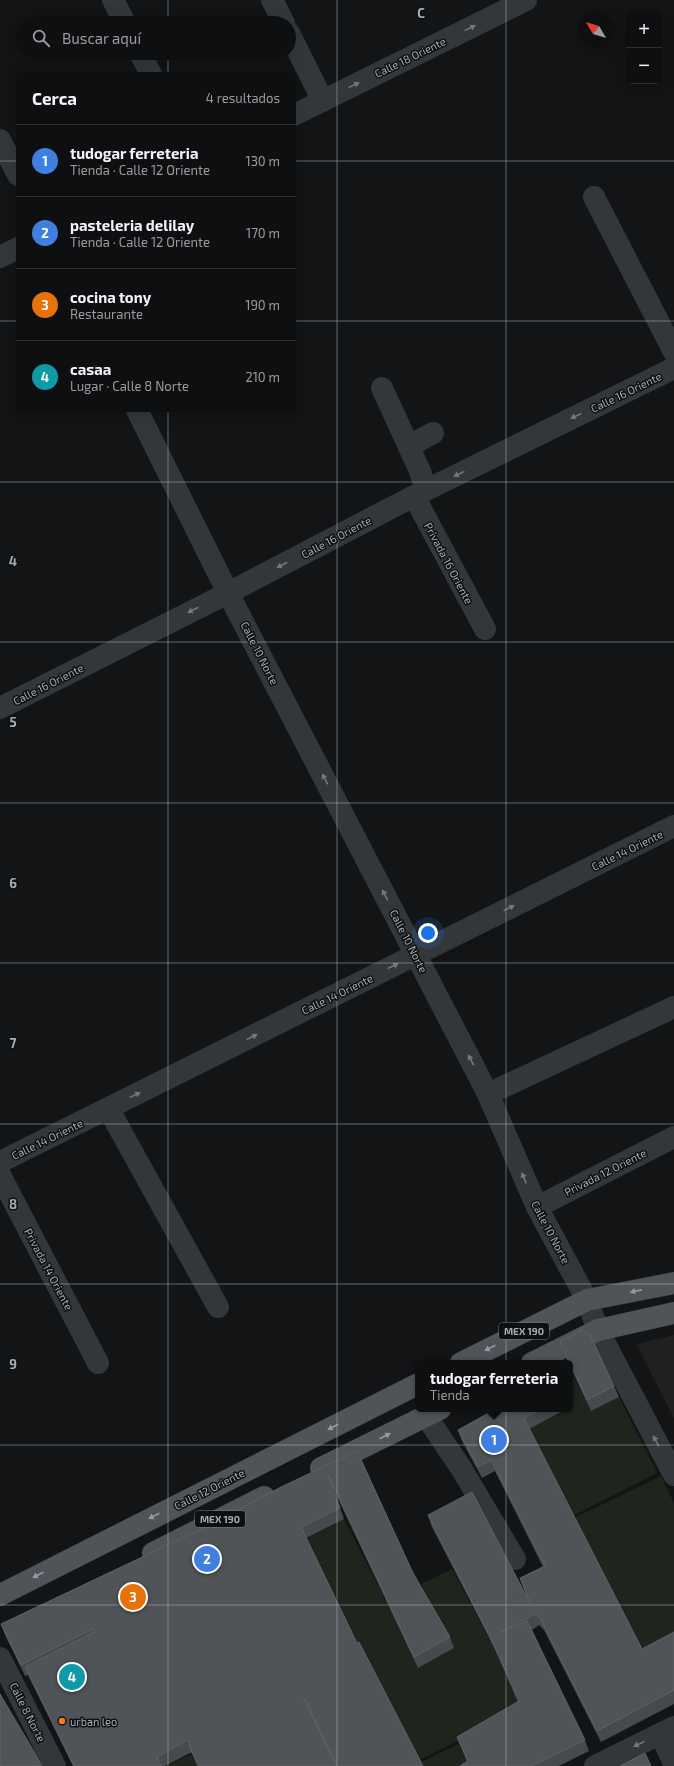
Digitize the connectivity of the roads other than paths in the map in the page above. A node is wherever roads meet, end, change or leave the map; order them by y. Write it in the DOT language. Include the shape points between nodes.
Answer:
graph roads {
  1 [pos="113,0"];
  2 [pos="272,0"];
  3 [pos="526,0"];
  4 [pos="121,16"];
  5 [pos="280,16"];
  6 [pos="296,47"];
  7 [pos="144,60"];
  8 [pos="150,72"];
  9 [pos="323,101"];
  10 [pos="296,114"];
  11 [pos="0,140"];
  12 [pos="16,171"];
  13 [pos="594,197"];
  14 [pos="16,249"];
  15 [pos="0,257"];
  16 [pos="674,352"];
  17 [pos="674,368"];
  18 [pos="382,388"];
  19 [pos="138,412"];
  20 [pos="432,433"];
  21 [pos="409,446"];
  22 [pos="420,493"];
  23 [pos="228,593"];
  24 [pos="485,630"];
  25 [pos="0,708"];
  26 [pos="674,826"];
  27 [pos="416,955"];
  28 [pos="674,1007"];
  29 [pos="488,1094"];
  30 [pos="108,1108"];
  31 [pos="674,1137"];
  32 [pos="0,1162"];
  33 [pos="0,1175"];
  34 [pos="537,1206"];
  35 [pos="674,1283"];
  36 [pos="587,1300"];
  37 [pos="218,1307"];
  38 [pos="674,1313"];
  39 [pos="598,1330"];
  40 [pos="467,1360"];
  41 [pos="538,1360"];
  42 [pos="98,1363"];
  43 [pos="415,1386"];
  44 [pos="433,1412"];
  45 [pos="674,1475"];
  46 [pos="302,1478"];
  47 [pos="281,1489"];
  48 [pos="515,1559"];
  49 [pos="133,1563"];
  50 [pos="0,1595"];
  51 [pos="0,1658"];
  52 [pos="667,1731"];
  53 [pos="674,1763"];
  54 [pos="55,1766"];
  55 [pos="595,1766"];
  1 -- 4 [label="street"];
  2 -- 5 [label="street"];
  9 -- 3 [label="street, Calle 18 Oriente, one-way"];
  6 -- 9 [label="street"];
  7 -- 8 [label="street"];
  9 -- 10 [label="street, Calle 18 Oriente"];
  11 -- 12 [label="street"];
  13 -- 16 [label="street"];
  14 -- 15 [label="street"];
  17 -- 22 [label="street, Calle 16 Oriente, one-way"];
  18 -- 21 [label="street, Privada 16 Oriente"];
  19 -- 23 [label="street, Calle 10 Norte"];
  20 -- 21 [label="street"];
  21 -- 22 [label="street, Privada 16 Oriente" via="420,471"];
  22 -- 23 [label="street, Calle 16 Oriente, one-way"];
  22 -- 24 [label="street, Privada 16 Oriente"];
  23 -- 25 [label="street, Calle 16 Oriente, one-way"];
  27 -- 23 [label="street, Calle 10 Norte, one-way"];
  27 -- 26 [label="street, Calle 14 Oriente, one-way"];
  29 -- 27 [label="street, Calle 10 Norte, one-way"];
  30 -- 27 [label="street, Calle 14 Oriente, one-way"];
  28 -- 29 [label="street"];
  34 -- 29 [label="street, Calle 10 Norte, one-way"];
  30 -- 32 [label="street, Calle 14 Oriente"];
  30 -- 37 [label="street"];
  31 -- 34 [label="street, Privada 12 Oriente"];
  33 -- 42 [label="street, Privada 14 Oriente"];
  34 -- 36 [label="street, Calle 10 Norte"];
  35 -- 36 [label="main road, MEX 190, one-way"];
  36 -- 39 [label="street, Calle 10 Norte"];
  36 -- 40 [label="main road, MEX 190, one-way"];
  38 -- 39 [label="main road, MEX 190"];
  39 -- 41 [label="main road, MEX 190"];
  45 -- 39 [label="street, Calle 10 Norte, one-way"];
  43 -- 50 [label="main road, Calle 12 Oriente / MEX 190, one-way"];
  46 -- 44 [label="main road, one-way" via="360,1460"];
  44 -- 48 [label="street" via="461,1468"];
  47 -- 49 [label="main road, MEX 190"];
  51 -- 54 [label="street, Calle 8 Norte"];
  52 -- 53 [label="street"];
  52 -- 55 [label="street, one-way"];
}
